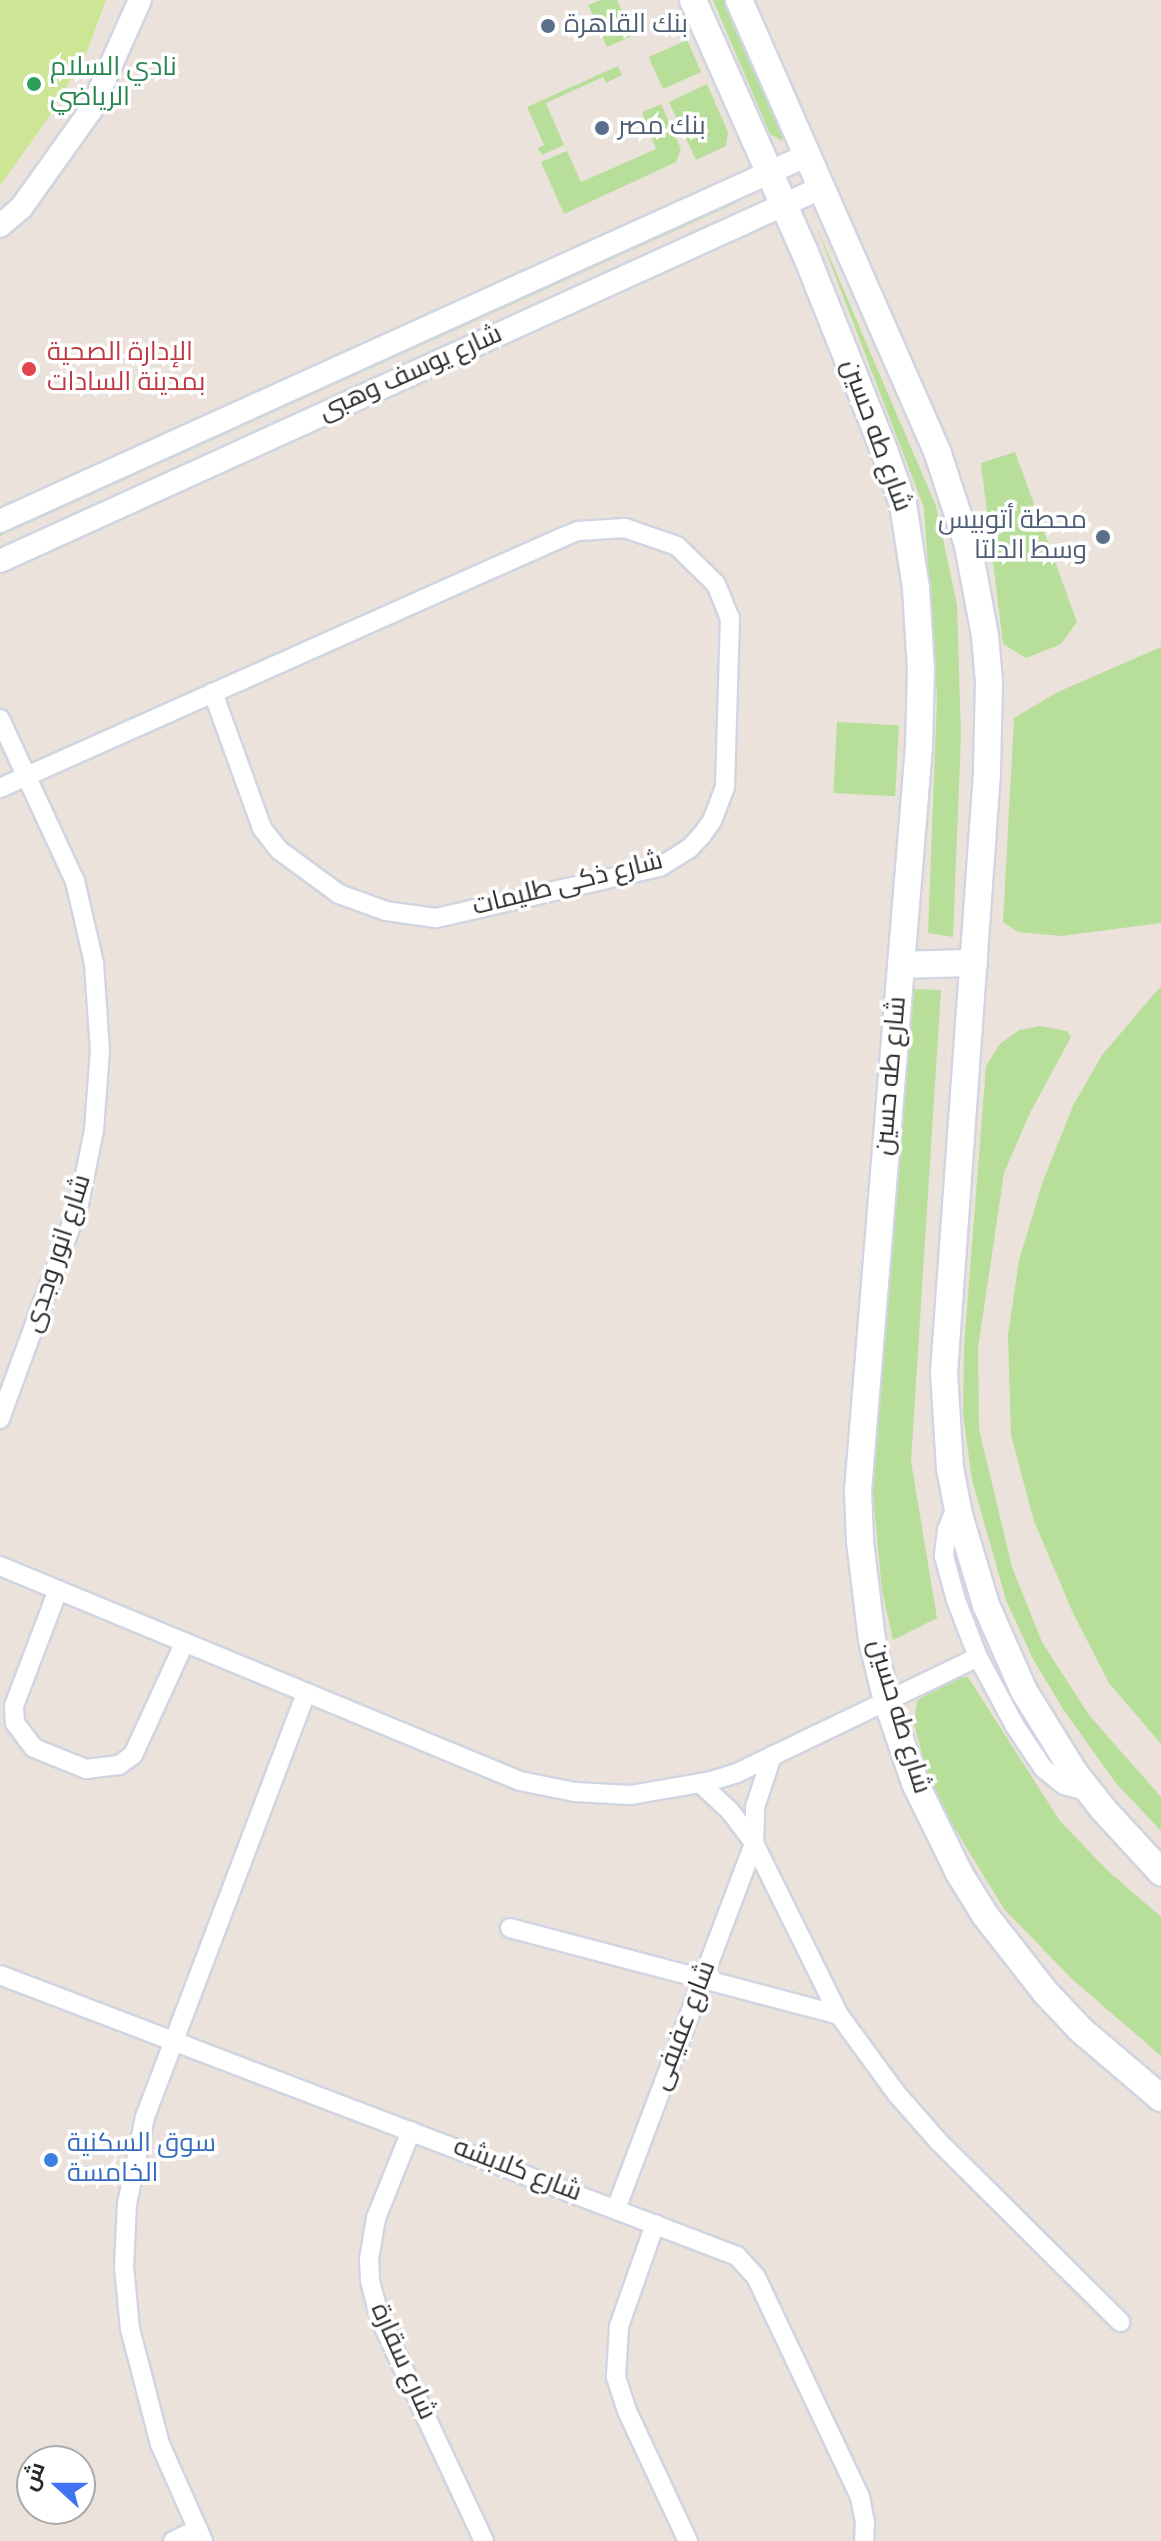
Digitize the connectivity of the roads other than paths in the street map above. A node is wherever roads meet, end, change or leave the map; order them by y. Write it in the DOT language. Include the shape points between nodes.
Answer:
graph roads {
  1 [pos="140,0"];
  2 [pos="693,0"];
  3 [pos="739,0"];
  4 [pos="808,155"];
  5 [pos="769,172"];
  6 [pos="823,187"];
  7 [pos="784,205"];
  8 [pos="0,226"];
  9 [pos="0,521"];
  10 [pos="0,561"];
  11 [pos="213,693"];
  12 [pos="0,719"];
  13 [pos="26,776"];
  14 [pos="0,788"];
  15 [pos="974,963"];
  16 [pos="901,965"];
  17 [pos="0,1419"];
  18 [pos="957,1505"];
  19 [pos="0,1566"];
  20 [pos="58,1590"];
  21 [pos="185,1642"];
  22 [pos="978,1657"];
  23 [pos="306,1693"];
  24 [pos="887,1701"];
  25 [pos="772,1756"];
  26 [pos="701,1784"];
  27 [pos="1090,1792"];
  28 [pos="754,1843"];
  29 [pos="1161,1872"];
  30 [pos="510,1928"];
  31 [pos="0,1975"];
  32 [pos="703,1979"];
  33 [pos="839,2015"];
  34 [pos="174,2041"];
  35 [pos="1161,2098"];
  36 [pos="411,2131"];
  37 [pos="616,2209"];
  38 [pos="655,2224"];
  39 [pos="1120,2322"];
  40 [pos="201,2535"];
  41 [pos="173,2541"];
  42 [pos="484,2541"];
  43 [pos="688,2541"];
  44 [pos="864,2541"];
  1 -- 8 [label="street" via="91,110 21,208"];
  2 -- 5 [label="main road, شارع طه حسين"];
  3 -- 4 [label="main road, شارع طه حسين"];
  4 -- 5 [label="street, شارع يوسف وهبى"];
  4 -- 6 [label="main road, شارع طه حسين"];
  5 -- 7 [label="main road, شارع طه حسين"];
  5 -- 9 [label="street, شارع يوسف وهبى"];
  6 -- 7 [label="street, شارع يوسف وهبى"];
  6 -- 15 [label="main road, شارع طه حسين" via="938,454 978,591 989,728"];
  7 -- 10 [label="street, شارع يوسف وهبى"];
  7 -- 16 [label="main road, شارع طه حسين" via="884,450 903,504 910,546 921,708"];
  11 -- 11 [label="street, شارع ذكى طليمات" via="593,528 643,531 677,546 716,584 730,618 725,787 712,821 690,848 642,872 436,918 350,899 317,882 279,850 262,828"];
  11 -- 13 [label="street, شارع ذكى طليمات"];
  12 -- 13 [label="street, شارع انور وجدى"];
  13 -- 14 [label="street, شارع ذكى طليمات"];
  13 -- 17 [label="street, شارع انور وجدى" via="75,881 86,921 100,1050 94,1130 79,1204"];
  15 -- 16 [label="main road"];
  15 -- 18 [label="main road, شارع طه حسين" via="944,1373"];
  16 -- 24 [label="main road, شارع طه حسين" via="858,1491 864,1591"];
  18 -- 22 [label="street" via="944,1556"];
  18 -- 27 [label="main road, شارع طه حسين" via="1004,1649 1048,1733"];
  19 -- 20 [label="street"];
  20 -- 21 [label="street"];
  20 -- 21 [label="street" via="14,1706 15,1723 34,1748 86,1769 119,1765 133,1755"];
  21 -- 23 [label="street"];
  22 -- 24 [label="street"];
  22 -- 27 [label="street" via="1043,1768 1064,1785"];
  23 -- 26 [label="street" via="547,1788 631,1795"];
  23 -- 34 [label="street"];
  24 -- 25 [label="street"];
  24 -- 35 [label="main road, شارع طه حسين" via="935,1828 985,1915 1081,2030"];
  25 -- 26 [label="street"];
  25 -- 28 [label="street" via="757,1798"];
  26 -- 28 [label="street"];
  27 -- 29 [label="main road, شارع طه حسين"];
  28 -- 32 [label="street, شارع عفيفى"];
  28 -- 33 [label="street"];
  30 -- 32 [label="street"];
  31 -- 34 [label="street, شارع كلابشه"];
  32 -- 33 [label="street"];
  32 -- 37 [label="street, شارع عفيفى"];
  33 -- 39 [label="street" via="938,2141"];
  34 -- 36 [label="street, شارع كلابشه"];
  34 -- 40 [label="street" via="137,2146 124,2267 130,2329 152,2420"];
  36 -- 37 [label="street, شارع كلابشه"];
  36 -- 42 [label="street, شارع سقارة" via="376,2218 370,2281 380,2319"];
  37 -- 38 [label="street, شارع كلابشه"];
  38 -- 43 [label="street" via="619,2326 616,2377"];
  38 -- 44 [label="street, شارع كلابشه" via="730,2252 756,2277 860,2497"];
  40 -- 41 [label="street"];
}
